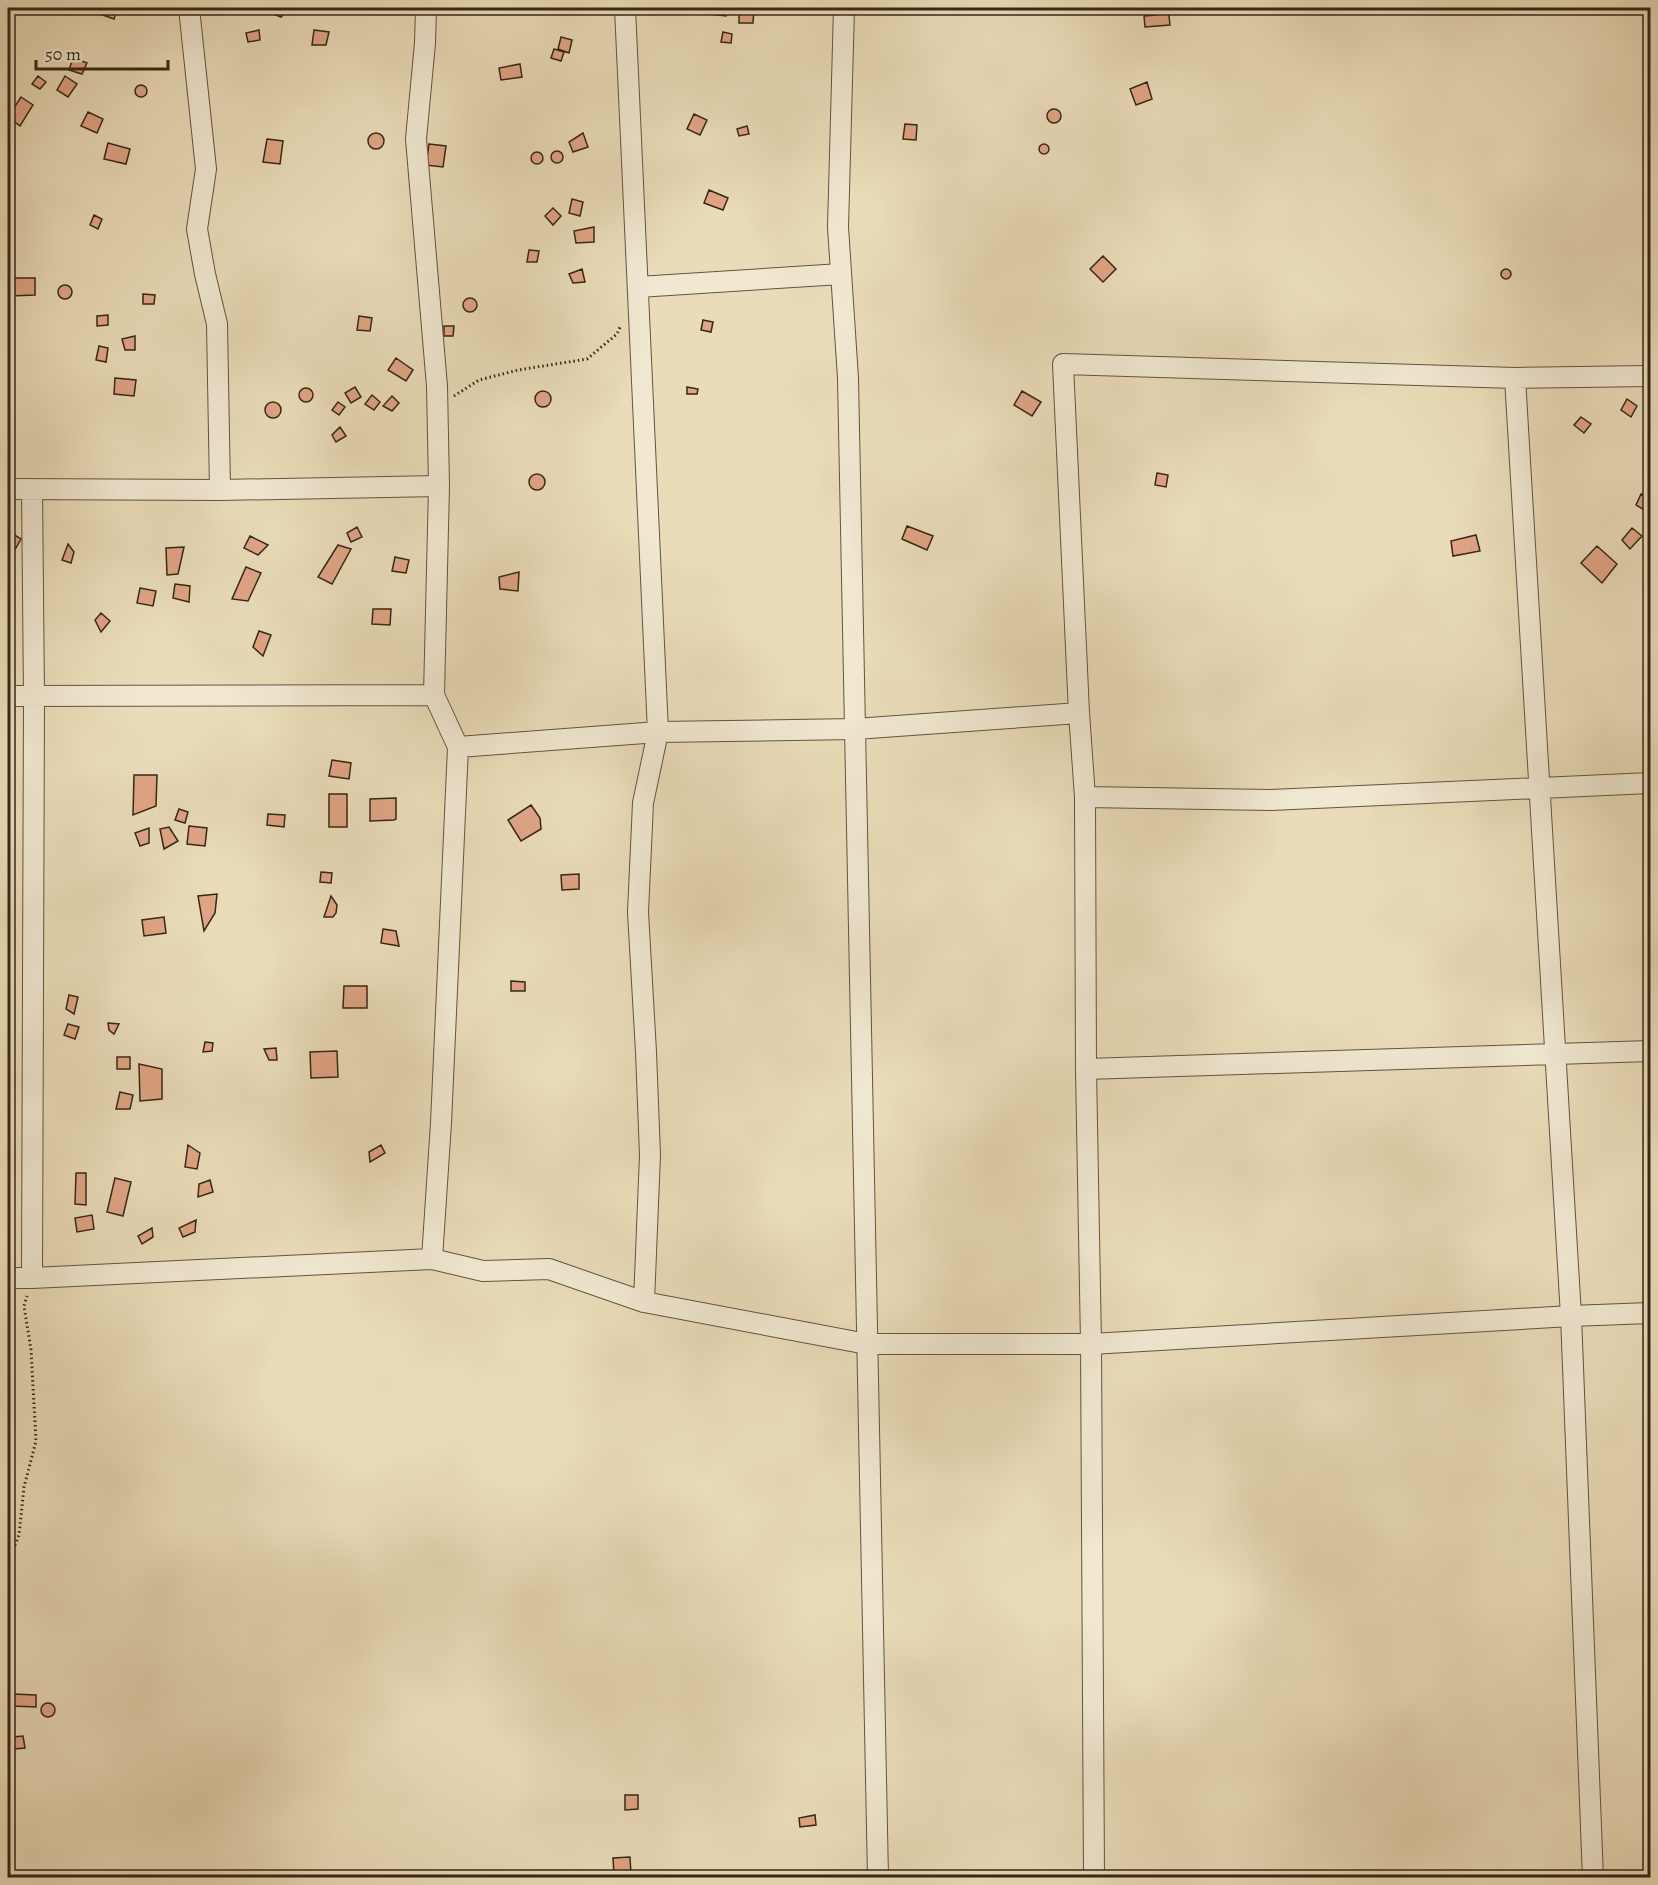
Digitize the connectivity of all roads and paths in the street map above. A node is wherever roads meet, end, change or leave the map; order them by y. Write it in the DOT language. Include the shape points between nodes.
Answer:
graph roads {
  1 [pos="189,8"];
  2 [pos="426,8"];
  3 [pos="625,8"];
  4 [pos="844,8"];
  5 [pos="841,274"];
  6 [pos="638,287"];
  7 [pos="621,325"];
  8 [pos="1650,376"];
  9 [pos="1515,378"];
  10 [pos="438,407"];
  11 [pos="439,486"];
  12 [pos="8,489"];
  13 [pos="32,489"];
  14 [pos="220,490"];
  15 [pos="434,695"];
  16 [pos="8,696"];
  17 [pos="34,696"];
  18 [pos="1079,713"];
  19 [pos="855,729"];
  20 [pos="658,732"];
  21 [pos="458,747"];
  22 [pos="1650,783"];
  23 [pos="1539,788"];
  24 [pos="1085,797"];
  25 [pos="1650,1051"];
  26 [pos="1556,1054"];
  27 [pos="1086,1069"];
  28 [pos="432,1259"];
  29 [pos="8,1278"];
  30 [pos="32,1278"];
  31 [pos="644,1302"];
  32 [pos="1650,1313"];
  33 [pos="1571,1316"];
  34 [pos="867,1344"];
  35 [pos="1091,1344"];
  36 [pos="8,1562"];
  37 [pos="878,1878"];
  38 [pos="1094,1878"];
  39 [pos="1593,1878"];
  1 -- 14 [label="street" via="206,169 197,229 218,324"];
  2 -- 10 [label="street" via="416,139"];
  3 -- 6 [label="street"];
  4 -- 5 [label="street" via="838,227"];
  5 -- 6 [label="street"];
  5 -- 19 [label="street" via="848,378"];
  6 -- 20 [label="street"];
  7 -- 10 [label="path" via="617,334 587,359 479,380"];
  8 -- 9 [label="street"];
  9 -- 18 [label="street" via="1063,364"];
  9 -- 23 [label="street"];
  10 -- 11 [label="street"];
  11 -- 14 [label="street"];
  11 -- 15 [label="street"];
  12 -- 13 [label="street"];
  13 -- 14 [label="street"];
  13 -- 17 [label="street"];
  15 -- 17 [label="street"];
  15 -- 21 [label="street"];
  16 -- 17 [label="street"];
  17 -- 30 [label="street"];
  18 -- 19 [label="street"];
  18 -- 24 [label="street"];
  19 -- 20 [label="street"];
  19 -- 34 [label="street"];
  20 -- 21 [label="street"];
  20 -- 31 [label="street" via="643,803 638,912 650,1155"];
  21 -- 28 [label="street"];
  22 -- 23 [label="street"];
  23 -- 24 [label="street" via="1271,800"];
  23 -- 26 [label="street"];
  24 -- 27 [label="street"];
  25 -- 26 [label="street"];
  26 -- 27 [label="street"];
  26 -- 33 [label="street"];
  27 -- 35 [label="street"];
  28 -- 30 [label="street"];
  28 -- 31 [label="street" via="483,1271 549,1269"];
  29 -- 30 [label="street"];
  30 -- 36 [label="path" via="24,1306 31,1350 36,1441 24,1487 19,1535"];
  31 -- 34 [label="street"];
  32 -- 33 [label="street"];
  33 -- 35 [label="street"];
  33 -- 39 [label="street"];
  34 -- 35 [label="street"];
  34 -- 37 [label="street"];
  35 -- 38 [label="street"];
}
